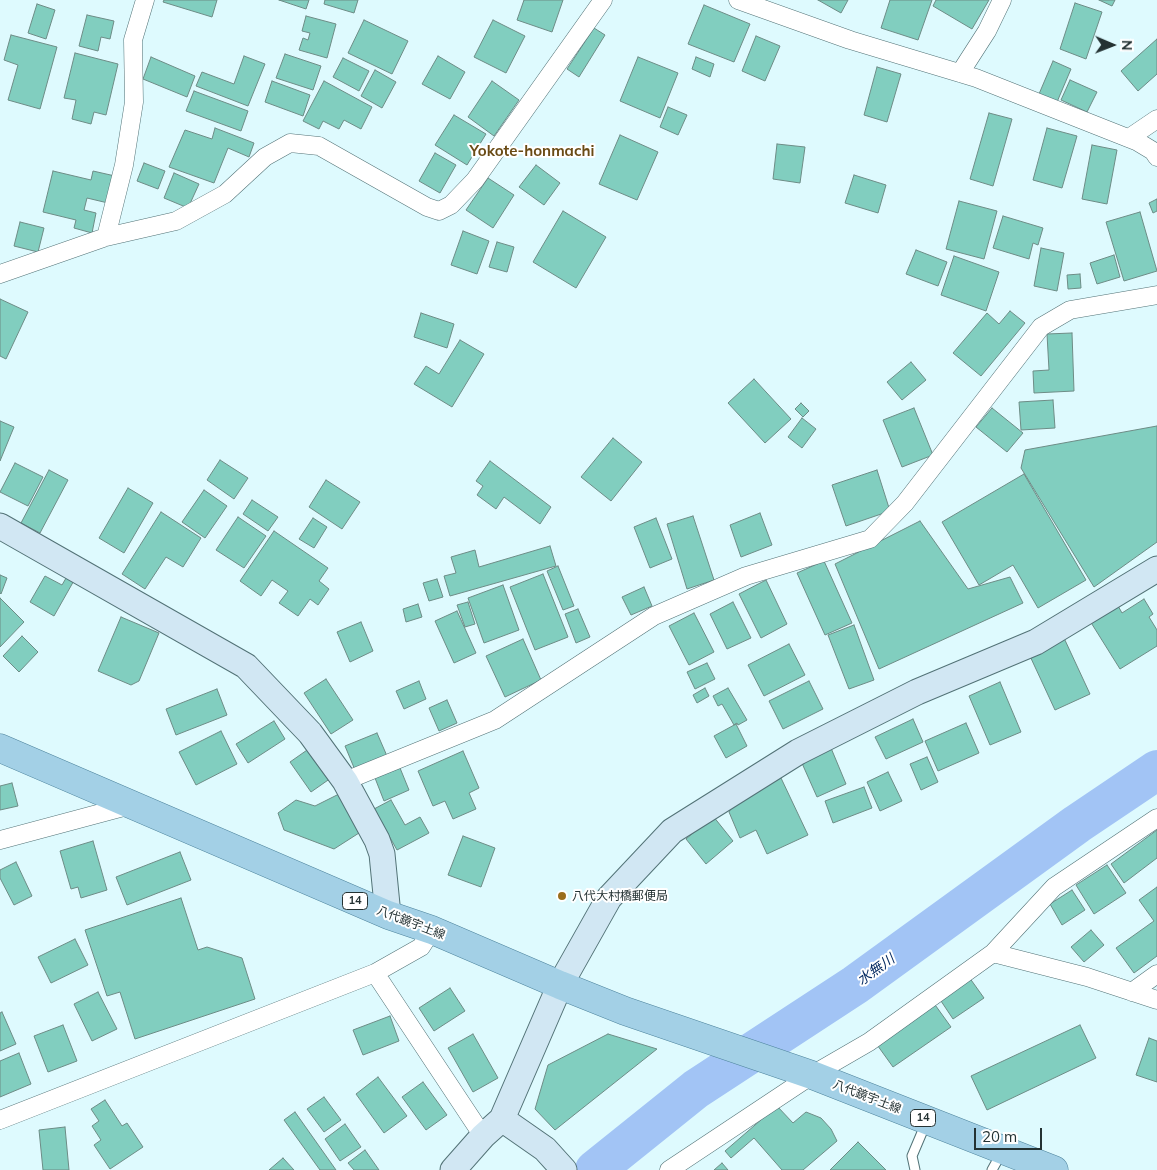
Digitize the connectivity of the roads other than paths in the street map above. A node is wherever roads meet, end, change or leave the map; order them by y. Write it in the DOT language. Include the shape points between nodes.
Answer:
graph roads {
  1 [pos="145,0"];
  2 [pos="603,0"];
  3 [pos="738,0"];
  4 [pos="1002,0"];
  5 [pos="960,73"];
  6 [pos="1157,119"];
  7 [pos="1129,138"];
  8 [pos="1157,157"];
  9 [pos="106,237"];
  10 [pos="0,274"];
  11 [pos="1157,295"];
  12 [pos="0,526"];
  13 [pos="1157,569"];
  14 [pos="0,748"];
  15 [pos="345,781"];
  16 [pos="130,805"];
  17 [pos="1157,818"];
  18 [pos="0,840"];
  19 [pos="388,915"];
  20 [pos="432,930"];
  21 [pos="993,953"];
  22 [pos="374,973"];
  23 [pos="1157,974"];
  24 [pos="560,986"];
  25 [pos="1132,992"];
  26 [pos="1157,1000"];
  27 [pos="802,1071"];
  28 [pos="502,1119"];
  29 [pos="0,1120"];
  30 [pos="927,1120"];
  31 [pos="483,1136"];
  32 [pos="998,1160"];
  33 [pos="453,1170"];
  34 [pos="564,1170"];
  35 [pos="669,1170"];
  36 [pos="915,1170"];
  37 [pos="1054,1170"];
  1 -- 9 [label="street" via="133,40 134,102 124,165"];
  2 -- 9 [label="street" via="475,180 451,205 439,211 319,146 290,144 265,157 225,194 176,221"];
  3 -- 5 [label="street" via="850,40"];
  4 -- 5 [label="street"];
  5 -- 7 [label="street"];
  6 -- 7 [label="street"];
  7 -- 8 [label="street" via="1153,151"];
  9 -- 10 [label="street"];
  11 -- 15 [label="street" via="1070,310 1041,327 905,503 870,539 746,576 654,616 495,720"];
  12 -- 15 [label="street" via="246,666 310,733"];
  13 -- 24 [label="street" via="1036,642 917,692 798,752 672,832 609,898"];
  14 -- 16 [label="main road, 八代鏡宇土線 / 14"];
  15 -- 19 [label="street" via="382,854"];
  16 -- 18 [label="street"];
  16 -- 19 [label="main road, 八代鏡宇土線 / 14"];
  17 -- 21 [label="street" via="1054,887"];
  19 -- 20 [label="main road, 八代鏡宇土線 / 14"];
  20 -- 22 [label="street" via="421,947"];
  20 -- 24 [label="main road, 八代鏡宇土線 / 14"];
  21 -- 25 [label="street"];
  21 -- 27 [label="street" via="869,1042"];
  22 -- 29 [label="street"];
  22 -- 31 [label="street"];
  23 -- 25 [label="street"];
  24 -- 27 [label="main road, 八代鏡宇土線 / 14"];
  24 -- 28 [label="street"];
  25 -- 26 [label="street"];
  27 -- 30 [label="main road, 八代鏡宇土線 / 14"];
  27 -- 35 [label="street"];
  28 -- 31 [label="street"];
  28 -- 34 [label="street" via="545,1148"];
  30 -- 32 [label="main road, 八代鏡宇土線 / 14"];
  30 -- 36 [label="lane" via="912,1156"];
  31 -- 33 [label="street"];
  32 -- 37 [label="main road, 八代鏡宇土線 / 14"];
}
